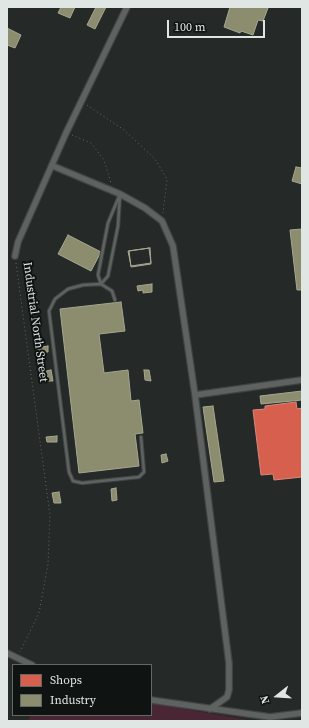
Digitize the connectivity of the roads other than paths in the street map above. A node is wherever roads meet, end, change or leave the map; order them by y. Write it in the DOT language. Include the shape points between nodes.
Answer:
graph roads {
  1 [pos="127,7"];
  2 [pos="53,166"];
  3 [pos="120,194"];
  4 [pos="15,256"];
  5 [pos="101,284"];
  6 [pos="115,300"];
  7 [pos="302,380"];
  8 [pos="195,395"];
  9 [pos="141,437"];
  10 [pos="7,652"];
  11 [pos="30,664"];
  12 [pos="152,700"];
  13 [pos="210,709"];
  14 [pos="302,713"];
  1 -- 2 [label="street, Industrial North Street" via="66,133"];
  2 -- 3 [label="street"];
  2 -- 4 [label="street, Industrial North Street" via="18,242"];
  3 -- 5 [label="lane" via="118,226 108,276"];
  3 -- 5 [label="lane" via="108,223 98,275"];
  3 -- 8 [label="street" via="162,221 173,246"];
  5 -- 6 [label="lane" via="112,291"];
  5 -- 9 [label="lane" via="68,289 55,299 49,311 69,472 73,481 82,483 139,477 144,472"];
  7 -- 8 [label="street"];
  8 -- 13 [label="street" via="229,663 227,697"];
  10 -- 11 [label="street"];
  12 -- 13 [label="street"];
  13 -- 14 [label="street" via="270,716"];
}
